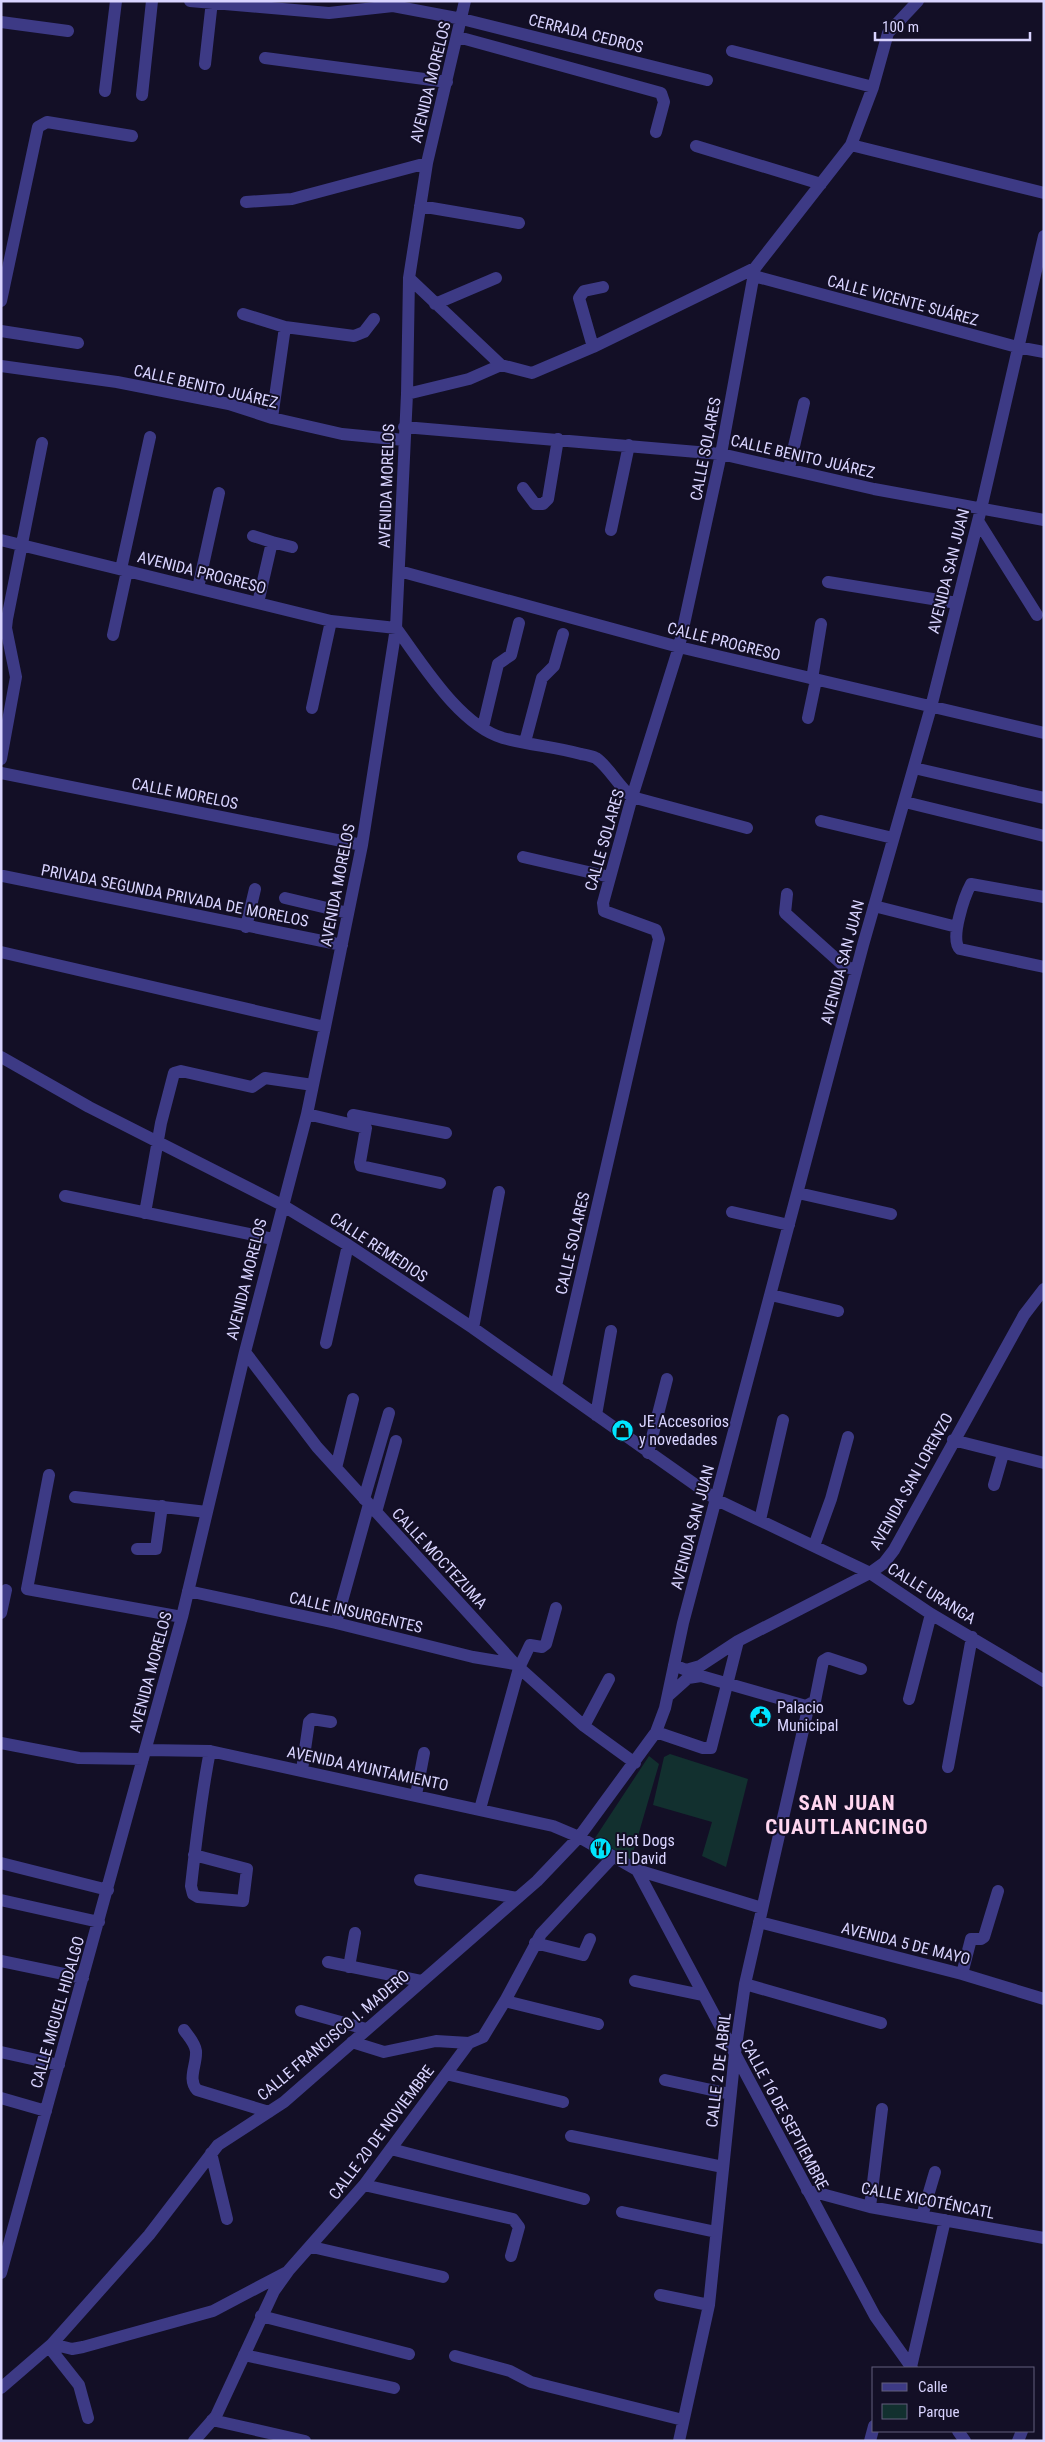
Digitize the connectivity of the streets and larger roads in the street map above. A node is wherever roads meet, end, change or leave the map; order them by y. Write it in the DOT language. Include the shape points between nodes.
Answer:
graph roads {
  1 [pos="116,1"];
  2 [pos="152,1"];
  3 [pos="190,1"];
  4 [pos="465,1"];
  5 [pos="918,1"];
  6 [pos="212,3"];
  7 [pos="393,3"];
  8 [pos="272,4"];
  9 [pos="329,7"];
  10 [pos="462,19"];
  11 [pos="1,22"];
  12 [pos="68,30"];
  13 [pos="458,38"];
  14 [pos="732,51"];
  15 [pos="265,58"];
  16 [pos="205,64"];
  17 [pos="707,80"];
  18 [pos="447,82"];
  19 [pos="872,87"];
  20 [pos="105,91"];
  21 [pos="142,95"];
  22 [pos="656,132"];
  23 [pos="132,136"];
  24 [pos="851,145"];
  25 [pos="696,146"];
  26 [pos="427,163"];
  27 [pos="821,184"];
  28 [pos="1044,193"];
  29 [pos="246,202"];
  30 [pos="420,206"];
  31 [pos="519,223"];
  32 [pos="1044,236"];
  33 [pos="754,272"];
  34 [pos="409,278"];
  35 [pos="496,278"];
  36 [pos="603,287"];
  37 [pos="1,301"];
  38 [pos="435,304"];
  39 [pos="243,314"];
  40 [pos="374,319"];
  41 [pos="286,327"];
  42 [pos="1,331"];
  43 [pos="78,343"];
  44 [pos="593,347"];
  45 [pos="1017,347"];
  46 [pos="1044,352"];
  47 [pos="1,366"];
  48 [pos="501,366"];
  49 [pos="407,394"];
  50 [pos="804,403"];
  51 [pos="272,418"];
  52 [pos="404,433"];
  53 [pos="150,437"];
  54 [pos="558,439"];
  55 [pos="42,443"];
  56 [pos="629,445"];
  57 [pos="721,454"];
  58 [pos="789,468"];
  59 [pos="523,488"];
  60 [pos="219,493"];
  61 [pos="979,515"];
  62 [pos="1044,520"];
  63 [pos="612,530"];
  64 [pos="253,536"];
  65 [pos="1,540"];
  66 [pos="272,542"];
  67 [pos="23,545"];
  68 [pos="292,547"];
  69 [pos="124,570"];
  70 [pos="399,571"];
  71 [pos="828,582"];
  72 [pos="198,588"];
  73 [pos="258,603"];
  74 [pos="957,603"];
  75 [pos="1037,616"];
  76 [pos="332,621"];
  77 [pos="520,624"];
  78 [pos="821,624"];
  79 [pos="396,628"];
  80 [pos="563,634"];
  81 [pos="112,635"];
  82 [pos="679,647"];
  83 [pos="814,679"];
  84 [pos="6,705"];
  85 [pos="931,707"];
  86 [pos="312,708"];
  87 [pos="808,718"];
  88 [pos="483,727"];
  89 [pos="1044,734"];
  90 [pos="525,742"];
  91 [pos="1,759"];
  92 [pos="914,768"];
  93 [pos="1,773"];
  94 [pos="632,797"];
  95 [pos="1044,798"];
  96 [pos="905,802"];
  97 [pos="821,821"];
  98 [pos="747,828"];
  99 [pos="1044,836"];
  100 [pos="893,838"];
  101 [pos="362,845"];
  102 [pos="523,857"];
  103 [pos="3,876"];
  104 [pos="610,877"];
  105 [pos="255,889"];
  106 [pos="788,894"];
  107 [pos="1044,897"];
  108 [pos="284,898"];
  109 [pos="874,906"];
  110 [pos="348,913"];
  111 [pos="246,927"];
  112 [pos="957,927"];
  113 [pos="342,944"];
  114 [pos="1,952"];
  115 [pos="1044,966"];
  116 [pos="856,970"];
  117 [pos="325,1027"];
  118 [pos="1,1057"];
  119 [pos="313,1085"];
  120 [pos="308,1110"];
  121 [pos="446,1133"];
  122 [pos="159,1144"];
  123 [pos="440,1183"];
  124 [pos="499,1192"];
  125 [pos="798,1193"];
  126 [pos="65,1196"];
  127 [pos="282,1205"];
  128 [pos="732,1212"];
  129 [pos="144,1213"];
  130 [pos="891,1214"];
  131 [pos="789,1225"];
  132 [pos="273,1239"];
  133 [pos="348,1245"];
  134 [pos="1044,1288"];
  135 [pos="771,1295"];
  136 [pos="838,1311"];
  137 [pos="473,1328"];
  138 [pos="611,1331"];
  139 [pos="326,1343"];
  140 [pos="245,1352"];
  141 [pos="667,1379"];
  142 [pos="556,1386"];
  143 [pos="353,1399"];
  144 [pos="389,1413"];
  145 [pos="596,1416"];
  146 [pos="783,1420"];
  147 [pos="848,1437"];
  148 [pos="953,1440"];
  149 [pos="396,1441"];
  150 [pos="648,1453"];
  151 [pos="1003,1454"];
  152 [pos="1044,1463"];
  153 [pos="336,1468"];
  154 [pos="49,1475"];
  155 [pos="994,1485"];
  156 [pos="75,1497"];
  157 [pos="717,1500"];
  158 [pos="369,1505"];
  159 [pos="162,1506"];
  160 [pos="207,1512"];
  161 [pos="760,1520"];
  162 [pos="814,1546"];
  163 [pos="137,1549"];
  164 [pos="870,1573"];
  165 [pos="6,1590"];
  166 [pos="188,1591"];
  167 [pos="556,1608"];
  168 [pos="1,1613"];
  169 [pos="931,1614"];
  170 [pos="182,1617"];
  171 [pos="336,1623"];
  172 [pos="972,1637"];
  173 [pos="738,1641"];
  174 [pos="674,1665"];
  175 [pos="517,1666"];
  176 [pos="861,1669"];
  177 [pos="609,1679"];
  178 [pos="1044,1681"];
  179 [pos="728,1683"];
  180 [pos="668,1695"];
  181 [pos="909,1699"];
  182 [pos="806,1706"];
  183 [pos="331,1722"];
  184 [pos="584,1726"];
  185 [pos="656,1732"];
  186 [pos="1,1743"];
  187 [pos="210,1751"];
  188 [pos="424,1753"];
  189 [pos="144,1755"];
  190 [pos="635,1763"];
  191 [pos="948,1767"];
  192 [pos="302,1770"];
  193 [pos="416,1795"];
  194 [pos="480,1809"];
  195 [pos="579,1837"];
  196 [pos="194,1855"];
  197 [pos="612,1858"];
  198 [pos="1,1863"];
  199 [pos="637,1870"];
  200 [pos="420,1880"];
  201 [pos="108,1890"];
  202 [pos="998,1891"];
  203 [pos="517,1898"];
  204 [pos="1,1900"];
  205 [pos="762,1908"];
  206 [pos="99,1922"];
  207 [pos="759,1922"];
  208 [pos="355,1933"];
  209 [pos="590,1938"];
  210 [pos="535,1943"];
  211 [pos="1,1961"];
  212 [pos="328,1962"];
  213 [pos="349,1967"];
  214 [pos="962,1974"];
  215 [pos="83,1978"];
  216 [pos="421,1981"];
  217 [pos="636,1981"];
  218 [pos="745,1984"];
  219 [pos="702,1995"];
  220 [pos="1044,1999"];
  221 [pos="505,2001"];
  222 [pos="301,2011"];
  223 [pos="880,2023"];
  224 [pos="598,2024"];
  225 [pos="366,2029"];
  226 [pos="184,2030"];
  227 [pos="352,2042"];
  228 [pos="469,2042"];
  229 [pos="1,2052"];
  230 [pos="734,2053"];
  231 [pos="59,2065"];
  232 [pos="446,2074"];
  233 [pos="664,2080"];
  234 [pos="730,2094"];
  235 [pos="1,2098"];
  236 [pos="563,2102"];
  237 [pos="882,2109"];
  238 [pos="46,2111"];
  239 [pos="269,2112"];
  240 [pos="571,2136"];
  241 [pos="391,2148"];
  242 [pos="211,2153"];
  243 [pos="723,2167"];
  244 [pos="935,2172"];
  245 [pos="364,2185"];
  246 [pos="807,2190"];
  247 [pos="584,2199"];
  248 [pos="870,2207"];
  249 [pos="622,2212"];
  250 [pos="922,2216"];
  251 [pos="226,2219"];
  252 [pos="945,2220"];
  253 [pos="716,2232"];
  254 [pos="1044,2238"];
  255 [pos="312,2247"];
  256 [pos="511,2256"];
  257 [pos="289,2270"];
  258 [pos="1,2274"];
  259 [pos="443,2277"];
  260 [pos="660,2295"];
  261 [pos="709,2305"];
  262 [pos="261,2316"];
  263 [pos="51,2345"];
  264 [pos="409,2354"];
  265 [pos="244,2355"];
  266 [pos="455,2356"];
  267 [pos="909,2367"];
  268 [pos="1,2388"];
  269 [pos="394,2388"];
  270 [pos="88,2418"];
  271 [pos="212,2420"];
  272 [pos="683,2420"];
  273 [pos="194,2441"];
  274 [pos="305,2441"];
  275 [pos="680,2441"];
  1 -- 20 [label="street"];
  2 -- 21 [label="street"];
  3 -- 6 [label="street, CERRADA CEDROS"];
  4 -- 10 [label="street, AVENIDA MORELOS"];
  5 -- 19 [label="street, CALLE SOLARES" via="888,33"];
  6 -- 8 [label="street, CERRADA CEDROS"];
  6 -- 16 [label="street"];
  7 -- 9 [label="street, CERRADA CEDROS"];
  7 -- 10 [label="street, CERRADA CEDROS"];
  8 -- 9 [label="street, CERRADA CEDROS"];
  10 -- 13 [label="street, AVENIDA MORELOS"];
  10 -- 17 [label="street, CERRADA CEDROS"];
  11 -- 12 [label="street"];
  13 -- 18 [label="street, AVENIDA MORELOS"];
  13 -- 22 [label="street" via="660,93 664,102"];
  14 -- 19 [label="street"];
  15 -- 18 [label="street"];
  18 -- 26 [label="street, AVENIDA MORELOS"];
  19 -- 24 [label="street, CALLE SOLARES"];
  23 -- 37 [label="street" via="47,122 38,127"];
  24 -- 27 [label="street, CALLE SOLARES"];
  24 -- 28 [label="street"];
  25 -- 27 [label="street"];
  26 -- 29 [label="street" via="292,199"];
  26 -- 30 [label="street, AVENIDA MORELOS"];
  27 -- 33 [label="street, CALLE SOLARES"];
  30 -- 31 [label="street"];
  30 -- 34 [label="street, AVENIDA MORELOS"];
  32 -- 45 [label="street, AVENIDA SAN JUAN"];
  33 -- 44 [label="street, CALLE SOLARES"];
  33 -- 45 [label="street, CALLE VICENTE SUÁREZ"];
  33 -- 57 [label="street, CALLE SOLARES"];
  34 -- 38 [label="street"];
  34 -- 49 [label="street, AVENIDA MORELOS"];
  35 -- 38 [label="street"];
  36 -- 44 [label="street" via="584,291 579,298"];
  38 -- 48 [label="street"];
  39 -- 41 [label="street"];
  40 -- 41 [label="street" via="364,332 354,336"];
  41 -- 51 [label="street"];
  42 -- 43 [label="street"];
  44 -- 48 [label="street, CALLE SOLARES" via="532,373"];
  45 -- 46 [label="street, CALLE VICENTE SUÁREZ"];
  45 -- 61 [label="street, AVENIDA SAN JUAN"];
  47 -- 51 [label="street, CALLE BENITO JUÁREZ" via="117,382 229,404"];
  48 -- 49 [label="street" via="468,379"];
  49 -- 52 [label="street, AVENIDA MORELOS"];
  50 -- 58 [label="street"];
  51 -- 52 [label="street, CALLE BENITO JUÁREZ" via="342,434"];
  52 -- 54 [label="street, CALLE BENITO JUÁREZ"];
  52 -- 70 [label="street, AVENIDA MORELOS"];
  53 -- 69 [label="street"];
  54 -- 56 [label="street, CALLE BENITO JUÁREZ"];
  54 -- 59 [label="street" via="548,499 543,504 535,504"];
  55 -- 67 [label="street"];
  56 -- 57 [label="street, CALLE BENITO JUÁREZ"];
  56 -- 63 [label="street"];
  57 -- 58 [label="street, CALLE BENITO JUÁREZ"];
  57 -- 82 [label="street, CALLE SOLARES"];
  58 -- 61 [label="street, CALLE BENITO JUÁREZ"];
  60 -- 72 [label="street"];
  61 -- 62 [label="street, CALLE BENITO JUÁREZ"];
  61 -- 74 [label="street, AVENIDA SAN JUAN"];
  61 -- 75 [label="street"];
  64 -- 66 [label="street"];
  65 -- 67 [label="street, AVENIDA PROGRESO"];
  66 -- 68 [label="street"];
  66 -- 73 [label="street"];
  67 -- 69 [label="street, AVENIDA PROGRESO"];
  67 -- 84 [label="street" via="6,628 16,676"];
  69 -- 72 [label="street, AVENIDA PROGRESO"];
  69 -- 81 [label="street"];
  70 -- 79 [label="street, AVENIDA MORELOS"];
  70 -- 82 [label="street, CALLE PROGRESO"];
  71 -- 74 [label="street"];
  72 -- 73 [label="street, AVENIDA PROGRESO"];
  73 -- 76 [label="street, AVENIDA PROGRESO"];
  74 -- 85 [label="street, AVENIDA SAN JUAN"];
  76 -- 79 [label="street, AVENIDA PROGRESO"];
  76 -- 86 [label="street"];
  77 -- 88 [label="street" via="511,654 498,664"];
  78 -- 83 [label="street"];
  79 -- 88 [label="street" via="450,699"];
  79 -- 101 [label="street, AVENIDA MORELOS"];
  80 -- 90 [label="street" via="554,666 542,678"];
  82 -- 83 [label="street, CALLE PROGRESO"];
  82 -- 94 [label="street, CALLE SOLARES"];
  83 -- 85 [label="street, CALLE PROGRESO"];
  83 -- 87 [label="street"];
  84 -- 91 [label="street"];
  85 -- 89 [label="street, CALLE PROGRESO"];
  85 -- 92 [label="street, AVENIDA SAN JUAN"];
  88 -- 90 [label="street" via="501,737"];
  90 -- 94 [label="street" via="595,758"];
  92 -- 95 [label="street"];
  92 -- 96 [label="street, AVENIDA SAN JUAN"];
  93 -- 101 [label="street, CALLE MORELOS"];
  94 -- 98 [label="street"];
  94 -- 104 [label="street, CALLE SOLARES"];
  96 -- 99 [label="street"];
  96 -- 100 [label="street, AVENIDA SAN JUAN"];
  97 -- 100 [label="street"];
  100 -- 109 [label="street, AVENIDA SAN JUAN"];
  101 -- 110 [label="street, AVENIDA MORELOS"];
  102 -- 104 [label="street"];
  103 -- 111 [label="street, PRIVADA SEGUNDA PRIVADA DE MORELOS"];
  104 -- 142 [label="street, CALLE SOLARES" via="604,911 656,930 659,939"];
  105 -- 111 [label="street"];
  106 -- 116 [label="street" via="785,913 844,966"];
  107 -- 112 [label="street" via="971,884"];
  108 -- 110 [label="street"];
  109 -- 112 [label="street"];
  109 -- 116 [label="street, AVENIDA SAN JUAN"];
  110 -- 113 [label="street, AVENIDA MORELOS"];
  111 -- 113 [label="street, PRIVADA SEGUNDA PRIVADA DE MORELOS"];
  112 -- 115 [label="street" via="957,947"];
  113 -- 117 [label="street, AVENIDA MORELOS"];
  114 -- 117 [label="street"];
  116 -- 125 [label="street, AVENIDA SAN JUAN"];
  117 -- 119 [label="street, AVENIDA MORELOS"];
  118 -- 122 [label="street, CALLE REMEDIOS"];
  119 -- 120 [label="street, AVENIDA MORELOS"];
  119 -- 122 [label="street" via="265,1078 252,1087 178,1071 172,1079"];
  120 -- 121 [label="street"];
  120 -- 123 [label="street" via="366,1128 362,1166"];
  120 -- 127 [label="street, AVENIDA MORELOS"];
  122 -- 127 [label="street, CALLE REMEDIOS"];
  122 -- 129 [label="street"];
  124 -- 137 [label="street"];
  125 -- 130 [label="street"];
  125 -- 131 [label="street, AVENIDA SAN JUAN"];
  126 -- 129 [label="street"];
  127 -- 132 [label="street, AVENIDA MORELOS"];
  127 -- 133 [label="street, CALLE REMEDIOS"];
  128 -- 131 [label="street"];
  129 -- 132 [label="street"];
  131 -- 135 [label="street, AVENIDA SAN JUAN"];
  132 -- 140 [label="street, AVENIDA MORELOS"];
  133 -- 137 [label="street, CALLE REMEDIOS"];
  133 -- 139 [label="street"];
  134 -- 148 [label="street, AVENIDA SAN LORENZO" via="1024,1315"];
  135 -- 136 [label="street"];
  135 -- 157 [label="street, AVENIDA SAN JUAN"];
  137 -- 142 [label="street, CALLE REMEDIOS"];
  138 -- 145 [label="street"];
  140 -- 153 [label="street, CALLE MOCTEZUMA"];
  140 -- 160 [label="street, AVENIDA MORELOS"];
  141 -- 150 [label="street"];
  142 -- 145 [label="street, CALLE REMEDIOS"];
  143 -- 153 [label="street"];
  144 -- 158 [label="street"];
  145 -- 150 [label="street, CALLE REMEDIOS"];
  146 -- 161 [label="street"];
  147 -- 162 [label="street"];
  148 -- 151 [label="street"];
  148 -- 164 [label="street, AVENIDA SAN LORENZO" via="894,1550"];
  149 -- 158 [label="street"];
  150 -- 157 [label="street, CALLE REMEDIOS"];
  151 -- 152 [label="street"];
  151 -- 155 [label="street"];
  153 -- 158 [label="street, CALLE MOCTEZUMA"];
  154 -- 170 [label="street" via="27,1589"];
  156 -- 159 [label="street"];
  157 -- 161 [label="street, CALLE URANGA"];
  157 -- 174 [label="street, AVENIDA SAN JUAN"];
  158 -- 171 [label="street"];
  158 -- 175 [label="street, CALLE MOCTEZUMA"];
  159 -- 160 [label="street"];
  159 -- 163 [label="street" via="156,1549"];
  160 -- 166 [label="street, AVENIDA MORELOS"];
  161 -- 162 [label="street, CALLE URANGA"];
  162 -- 164 [label="street, CALLE URANGA"];
  164 -- 169 [label="street, CALLE URANGA"];
  164 -- 173 [label="street, AVENIDA SAN LORENZO"];
  165 -- 168 [label="street"];
  166 -- 170 [label="street, AVENIDA MORELOS"];
  166 -- 171 [label="street, CALLE INSURGENTES"];
  167 -- 175 [label="street" via="546,1644 542,1647 530,1645"];
  169 -- 172 [label="street, CALLE URANGA"];
  169 -- 181 [label="street"];
  170 -- 189 [label="street, AVENIDA MORELOS"];
  171 -- 175 [label="street, CALLE INSURGENTES"];
  172 -- 178 [label="street, CALLE URANGA"];
  172 -- 191 [label="street"];
  173 -- 174 [label="street, AVENIDA SAN LORENZO" via="692,1669"];
  173 -- 179 [label="street"];
  174 -- 180 [label="street, AVENIDA SAN JUAN"];
  175 -- 184 [label="street, CALLE MOCTEZUMA"];
  175 -- 194 [label="street"];
  176 -- 182 [label="street" via="828,1658 823,1661 815,1701"];
  177 -- 184 [label="street"];
  179 -- 180 [label="street" via="701,1676 688,1678"];
  179 -- 182 [label="street"];
  179 -- 185 [label="street" via="711,1748"];
  180 -- 185 [label="street, CALLE FRANCISCO I. MADERO"];
  182 -- 205 [label="street, CALLE 2 DE ABRIL"];
  183 -- 192 [label="street" via="309,1722"];
  184 -- 190 [label="street, CALLE MOCTEZUMA"];
  185 -- 190 [label="street, CALLE FRANCISCO I. MADERO"];
  186 -- 189 [label="street, AVENIDA AYUNTAMIENTO" via="79,1758"];
  187 -- 189 [label="street, AVENIDA AYUNTAMIENTO"];
  187 -- 192 [label="street, AVENIDA AYUNTAMIENTO"];
  187 -- 196 [label="street"];
  188 -- 193 [label="street"];
  189 -- 201 [label="street, CALLE MIGUEL HIDALGO"];
  190 -- 195 [label="street, CALLE FRANCISCO I. MADERO"];
  192 -- 193 [label="street, AVENIDA AYUNTAMIENTO"];
  193 -- 194 [label="street, AVENIDA AYUNTAMIENTO"];
  194 -- 195 [label="street, AVENIDA AYUNTAMIENTO" via="553,1826"];
  195 -- 197 [label="street, AVENIDA AYUNTAMIENTO"];
  195 -- 203 [label="street, CALLE FRANCISCO I. MADERO"];
  196 -- 196 [label="street" via="193,1894 243,1901 247,1868"];
  197 -- 199 [label="street, AVENIDA AYUNTAMIENTO"];
  197 -- 210 [label="street, CALLE 20 DE NOVIEMBRE" via="554,1918"];
  198 -- 201 [label="street"];
  199 -- 205 [label="street, AVENIDA AYUNTAMIENTO"];
  199 -- 219 [label="street, CALLE 16 DE SEPTIEMBRE"];
  200 -- 203 [label="street"];
  201 -- 206 [label="street, CALLE MIGUEL HIDALGO"];
  202 -- 214 [label="street" via="984,1937 971,1939"];
  203 -- 216 [label="street, CALLE FRANCISCO I. MADERO"];
  204 -- 206 [label="street"];
  205 -- 207 [label="street, CALLE 2 DE ABRIL"];
  206 -- 215 [label="street, CALLE MIGUEL HIDALGO"];
  207 -- 214 [label="street, AVENIDA 5 DE MAYO"];
  207 -- 218 [label="street, CALLE 2 DE ABRIL"];
  208 -- 213 [label="street"];
  209 -- 210 [label="street" via="584,1955"];
  210 -- 221 [label="street, CALLE 20 DE NOVIEMBRE"];
  211 -- 215 [label="street"];
  212 -- 213 [label="street"];
  213 -- 216 [label="street"];
  214 -- 220 [label="street, AVENIDA 5 DE MAYO"];
  215 -- 231 [label="street, CALLE MIGUEL HIDALGO"];
  216 -- 225 [label="street, CALLE FRANCISCO I. MADERO"];
  217 -- 219 [label="street"];
  218 -- 223 [label="street"];
  218 -- 230 [label="street, CALLE 2 DE ABRIL"];
  219 -- 230 [label="street, CALLE 16 DE SEPTIEMBRE"];
  221 -- 224 [label="street"];
  221 -- 228 [label="street, CALLE 20 DE NOVIEMBRE" via="488,2032"];
  222 -- 225 [label="street"];
  225 -- 227 [label="street, CALLE FRANCISCO I. MADERO"];
  226 -- 239 [label="street" via="196,2052 192,2079 197,2090"];
  227 -- 228 [label="street" via="384,2052 436,2041"];
  227 -- 239 [label="street, CALLE FRANCISCO I. MADERO"];
  228 -- 232 [label="street, CALLE 20 DE NOVIEMBRE"];
  229 -- 231 [label="street"];
  230 -- 234 [label="street, CALLE 2 DE ABRIL"];
  230 -- 246 [label="street, CALLE 16 DE SEPTIEMBRE"];
  231 -- 238 [label="street, CALLE MIGUEL HIDALGO"];
  232 -- 236 [label="street"];
  232 -- 241 [label="street, CALLE 20 DE NOVIEMBRE"];
  233 -- 234 [label="street"];
  234 -- 243 [label="street, CALLE 2 DE ABRIL"];
  235 -- 238 [label="street"];
  237 -- 248 [label="street"];
  238 -- 258 [label="street, CALLE MIGUEL HIDALGO"];
  239 -- 242 [label="street, CALLE FRANCISCO I. MADERO" via="230,2135"];
  240 -- 243 [label="street"];
  241 -- 245 [label="street, CALLE 20 DE NOVIEMBRE"];
  241 -- 247 [label="street"];
  242 -- 251 [label="street"];
  242 -- 263 [label="street, CALLE FRANCISCO I. MADERO" via="149,2235"];
  243 -- 253 [label="street, CALLE 2 DE ABRIL"];
  244 -- 250 [label="street"];
  245 -- 255 [label="street, CALLE 20 DE NOVIEMBRE"];
  245 -- 256 [label="street" via="513,2219 519,2228"];
  246 -- 248 [label="street, CALLE XICOTÉNCATL"];
  246 -- 267 [label="street, CALLE 16 DE SEPTIEMBRE" via="875,2316"];
  248 -- 250 [label="street, CALLE XICOTÉNCATL"];
  249 -- 253 [label="street"];
  250 -- 252 [label="street, CALLE XICOTÉNCATL"];
  252 -- 254 [label="street, CALLE XICOTÉNCATL"];
  252 -- 267 [label="street"];
  253 -- 261 [label="street, CALLE 2 DE ABRIL"];
  255 -- 257 [label="street, CALLE 20 DE NOVIEMBRE"];
  255 -- 259 [label="street"];
  257 -- 262 [label="street, CALLE 20 DE NOVIEMBRE"];
  257 -- 263 [label="street" via="202,2315 83,2347 72,2349"];
  260 -- 261 [label="street"];
  261 -- 272 [label="street, CALLE 2 DE ABRIL"];
  262 -- 264 [label="street"];
  262 -- 265 [label="street, CALLE 20 DE NOVIEMBRE"];
  263 -- 268 [label="street, CALLE FRANCISCO I. MADERO"];
  263 -- 270 [label="street" via="79,2385"];
  265 -- 269 [label="street"];
  265 -- 271 [label="street, CALLE 20 DE NOVIEMBRE"];
  266 -- 272 [label="street" via="510,2371 531,2382"];
  271 -- 273 [label="street, CALLE 20 DE NOVIEMBRE"];
  271 -- 274 [label="street"];
  272 -- 275 [label="street, CALLE 2 DE ABRIL"];
}
